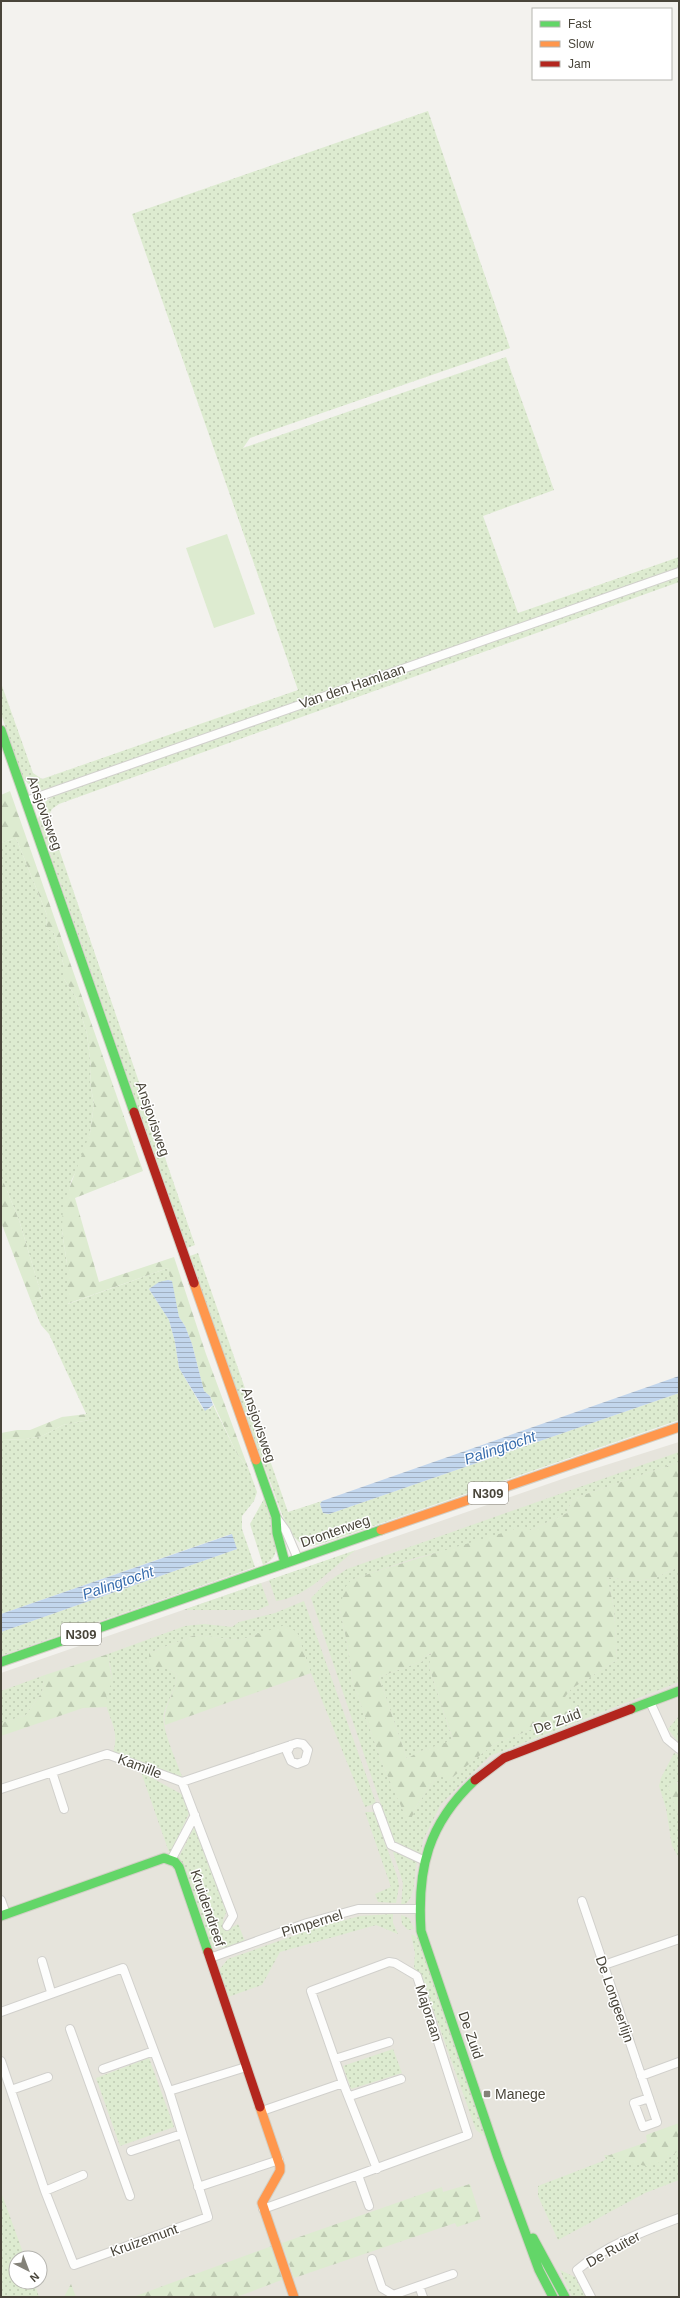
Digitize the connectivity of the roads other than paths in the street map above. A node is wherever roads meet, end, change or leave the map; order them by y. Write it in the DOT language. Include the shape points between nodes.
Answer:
graph roads {
  1 [pos="679,572"];
  2 [pos="1,730"];
  3 [pos="26,801"];
  4 [pos="679,1427"];
  5 [pos="276,1518"];
  6 [pos="298,1559"];
  7 [pos="285,1563"];
  8 [pos="1,1662"];
  9 [pos="679,1691"];
  10 [pos="650,1702"];
  11 [pos="291,1745"];
  12 [pos="679,1749"];
  13 [pos="52,1772"];
  14 [pos="182,1782"];
  15 [pos="1,1789"];
  16 [pos="377,1806"];
  17 [pos="64,1809"];
  18 [pos="195,1815"];
  19 [pos="171,1860"];
  20 [pos="423,1860"];
  21 [pos="1,1900"];
  22 [pos="582,1901"];
  23 [pos="418,1909"];
  24 [pos="4,1915"];
  25 [pos="227,1926"];
  26 [pos="679,1938"];
  27 [pos="210,1958"];
  28 [pos="42,1961"];
  29 [pos="604,1965"];
  30 [pos="51,1992"];
  31 [pos="1,2012"];
  32 [pos="70,2029"];
  33 [pos="388,2042"];
  34 [pos="154,2051"];
  35 [pos="336,2059"];
  36 [pos="1,2061"];
  37 [pos="679,2062"];
  38 [pos="246,2067"];
  39 [pos="103,2068"];
  40 [pos="641,2076"];
  41 [pos="48,2077"];
  42 [pos="401,2079"];
  43 [pos="343,2083"];
  44 [pos="11,2090"];
  45 [pos="169,2092"];
  46 [pos="350,2096"];
  47 [pos="649,2098"];
  48 [pos="262,2111"];
  49 [pos="182,2134"];
  50 [pos="131,2151"];
  51 [pos="279,2160"];
  52 [pos="377,2168"];
  53 [pos="83,2175"];
  54 [pos="358,2175"];
  55 [pos="198,2187"];
  56 [pos="45,2190"];
  57 [pos="130,2196"];
  58 [pos="369,2206"];
  59 [pos="263,2209"];
  60 [pos="520,2215"];
  61 [pos="679,2218"];
  62 [pos="372,2260"];
  63 [pos="453,2274"];
  64 [pos="419,2286"];
  65 [pos="564,2294"];
  66 [pos="395,2296"];
  67 [pos="550,2296"];
  68 [pos="294,2297"];
  69 [pos="423,2297"];
  70 [pos="591,2297"];
  1 -- 3 [label="street, Van den Hamlaan"];
  2 -- 3 [label="street, Ansjovisweg"];
  3 -- 5 [label="street, Ansjovisweg"];
  4 -- 6 [label="street, Dronterweg / N309"];
  5 -- 6 [label="street, Ansjovisweg" via="286,1531"];
  5 -- 7 [label="street, Ansjovisweg"];
  6 -- 7 [label="street, Dronterweg / N309"];
  7 -- 8 [label="street, Dronterweg / N309"];
  9 -- 10 [label="street, De Zuid"];
  10 -- 12 [label="street" via="667,1739"];
  10 -- 20 [label="street, De Zuid" via="533,1745 483,1771 452,1803 432,1836"];
  11 -- 14 [label="street"];
  13 -- 14 [label="street, Kamille" via="107,1754"];
  13 -- 15 [label="street, Kamille"];
  13 -- 17 [label="street"];
  14 -- 18 [label="street"];
  16 -- 20 [label="street" via="391,1845"];
  18 -- 19 [label="street"];
  18 -- 25 [label="street" via="233,1916"];
  19 -- 24 [label="street, Kruidendreef" via="164,1858 151,1862"];
  19 -- 27 [label="street, Kruidendreef" via="179,1867"];
  20 -- 23 [label="street, De Zuid"];
  21 -- 24 [label="street, Kruidendreef"];
  22 -- 29 [label="street, De Longeerlijn"];
  23 -- 27 [label="street, Pimpernel" via="358,1909"];
  23 -- 60 [label="street, De Zuid" via="421,1930 434,1971"];
  26 -- 29 [label="street"];
  27 -- 38 [label="street, Kruidendreef"];
  28 -- 30 [label="street"];
  29 -- 40 [label="street, De Longeerlijn"];
  30 -- 31 [label="street, Kruizemunt"];
  30 -- 34 [label="street, Kruizemunt" via="123,1968"];
  32 -- 57 [label="street"];
  33 -- 35 [label="street"];
  34 -- 39 [label="street"];
  34 -- 45 [label="street, Kruizemunt"];
  35 -- 43 [label="street, Majoraan"];
  35 -- 52 [label="street, Majoraan" via="311,1991 389,1962 414,1972 468,2135"];
  36 -- 44 [label="street, Kruizemunt"];
  37 -- 40 [label="street"];
  38 -- 45 [label="street"];
  38 -- 48 [label="street, Kruidendreef"];
  40 -- 47 [label="street, De Longeerlijn"];
  41 -- 44 [label="street"];
  42 -- 46 [label="street"];
  43 -- 46 [label="street, Majoraan"];
  43 -- 48 [label="street"];
  44 -- 56 [label="street, Kruizemunt"];
  45 -- 49 [label="street, Kruizemunt"];
  46 -- 52 [label="street, Majoraan"];
  48 -- 51 [label="street, Kruidendreef"];
  49 -- 50 [label="street"];
  49 -- 55 [label="street, Kruizemunt"];
  51 -- 55 [label="street"];
  51 -- 59 [label="street" via="280,2171 264,2197"];
  52 -- 54 [label="street, Majoraan"];
  53 -- 56 [label="street"];
  54 -- 58 [label="street"];
  54 -- 59 [label="street"];
  55 -- 56 [label="street, Kruizemunt" via="208,2217 74,2265"];
  59 -- 68 [label="street"];
  60 -- 65 [label="street, De Zuid"];
  60 -- 67 [label="street, De Zuid"];
  61 -- 70 [label="street, De Ruiter" via="642,2232 577,2270"];
  62 -- 66 [label="street" via="382,2288"];
  63 -- 64 [label="street"];
  64 -- 66 [label="street"];
  64 -- 69 [label="street"];
  65 -- 67 [label="street"];
}
